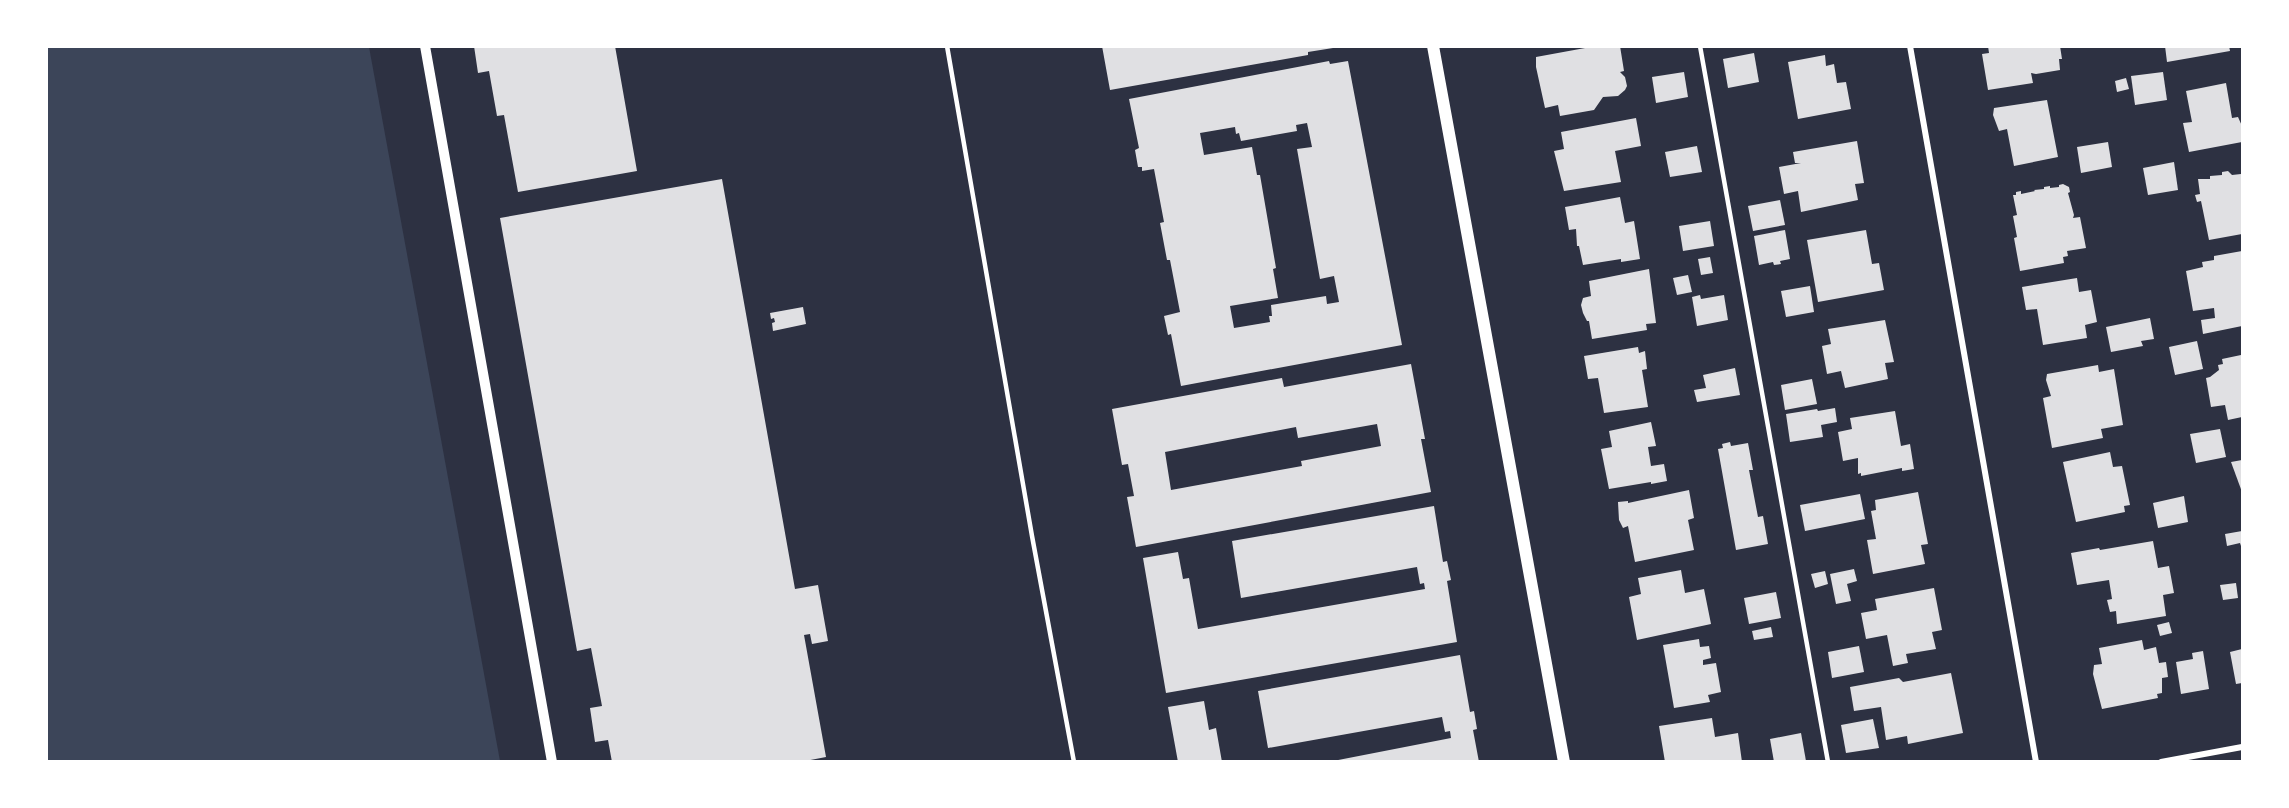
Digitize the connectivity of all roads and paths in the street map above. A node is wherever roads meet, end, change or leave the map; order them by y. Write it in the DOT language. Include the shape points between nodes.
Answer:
graph roads {
  1 [pos="425,46"];
  2 [pos="947,46"];
  3 [pos="1433,46"];
  4 [pos="1700,46"];
  5 [pos="1910,46"];
  6 [pos="2242,747"];
  7 [pos="552,762"];
  8 [pos="1074,762"];
  9 [pos="1564,762"];
  10 [pos="1828,762"];
  11 [pos="2036,762"];
  12 [pos="2161,762"];
  1 -- 7 [label="street"];
  2 -- 8 [label="lane"];
  3 -- 9 [label="main road"];
  4 -- 10 [label="lane"];
  5 -- 11 [label="street"];
  6 -- 12 [label="street"];
}
